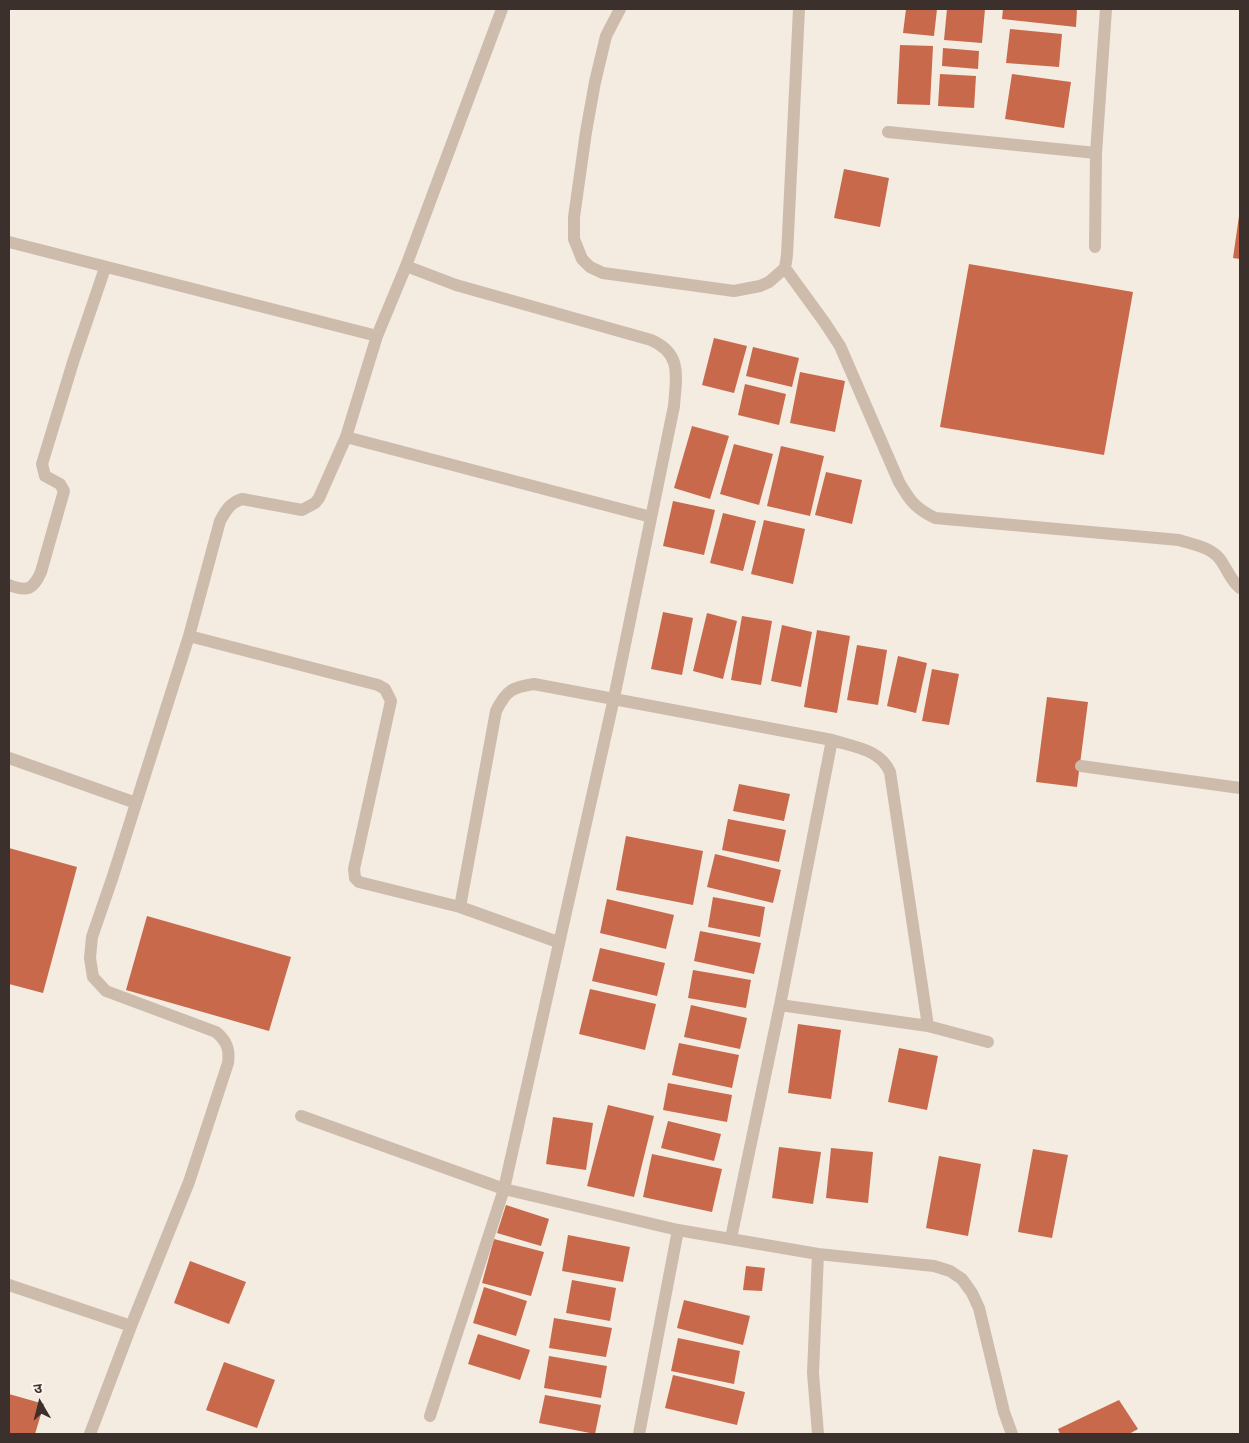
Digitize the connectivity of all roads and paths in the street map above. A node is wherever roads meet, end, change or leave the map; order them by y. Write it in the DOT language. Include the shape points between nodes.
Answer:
graph roads {
  1 [pos="502,9"];
  2 [pos="620,9"];
  3 [pos="799,9"];
  4 [pos="1106,9"];
  5 [pos="888,132"];
  6 [pos="1096,153"];
  7 [pos="9,242"];
  8 [pos="1095,247"];
  9 [pos="406,266"];
  10 [pos="105,268"];
  11 [pos="785,268"];
  12 [pos="377,336"];
  13 [pos="346,437"];
  14 [pos="651,517"];
  15 [pos="9,585"];
  16 [pos="1240,588"];
  17 [pos="189,636"];
  18 [pos="614,698"];
  19 [pos="832,740"];
  20 [pos="9,758"];
  21 [pos="1081,766"];
  22 [pos="1240,788"];
  23 [pos="136,803"];
  24 [pos="460,907"];
  25 [pos="558,942"];
  26 [pos="780,1005"];
  27 [pos="928,1026"];
  28 [pos="988,1042"];
  29 [pos="301,1116"];
  30 [pos="504,1190"];
  31 [pos="678,1230"];
  32 [pos="732,1238"];
  33 [pos="818,1254"];
  34 [pos="9,1286"];
  35 [pos="130,1326"];
  36 [pos="430,1416"];
  37 [pos="90,1434"];
  38 [pos="639,1434"];
  39 [pos="818,1434"];
  40 [pos="1012,1434"];
  1 -- 9 [label="street"];
  2 -- 11 [label="street" via="606,36 586,132 574,217 574,239 582,259 603,273 734,291 769,282"];
  3 -- 11 [label="street"];
  4 -- 6 [label="street"];
  5 -- 6 [label="street"];
  6 -- 8 [label="street"];
  7 -- 10 [label="street"];
  9 -- 12 [label="street"];
  9 -- 14 [label="street" via="456,285 651,340 670,352 676,363 674,406"];
  10 -- 12 [label="street"];
  10 -- 15 [label="street" via="42,464 45,476 60,484 64,491 46,553 36,582 29,588"];
  11 -- 16 [label="street" via="840,346 899,482 919,510 935,518 1179,540 1213,552"];
  12 -- 13 [label="street"];
  13 -- 14 [label="street"];
  13 -- 17 [label="street" via="315,503 302,510 242,499 227,508 220,521"];
  14 -- 18 [label="street"];
  17 -- 23 [label="street"];
  17 -- 24 [label="street" via="385,689 391,700 353,874 359,882"];
  18 -- 19 [label="street"];
  18 -- 24 [label="street" via="534,684 510,690 502,698 496,711"];
  18 -- 25 [label="street"];
  19 -- 26 [label="street"];
  19 -- 27 [label="street" via="871,752 886,764 890,772"];
  20 -- 23 [label="street"];
  21 -- 22 [label="street"];
  23 -- 35 [label="street" via="92,938 90,958 93,977 106,991 216,1032 228,1046 230,1055 188,1182"];
  24 -- 25 [label="street"];
  25 -- 30 [label="street"];
  26 -- 27 [label="street"];
  26 -- 32 [label="street"];
  27 -- 28 [label="street"];
  29 -- 30 [label="street"];
  30 -- 31 [label="street"];
  30 -- 36 [label="street"];
  31 -- 32 [label="street"];
  31 -- 38 [label="street"];
  32 -- 33 [label="street"];
  33 -- 39 [label="street" via="814,1374"];
  33 -- 40 [label="street" via="934,1266 962,1279 979,1308"];
  34 -- 35 [label="street"];
  35 -- 37 [label="street"];
}
